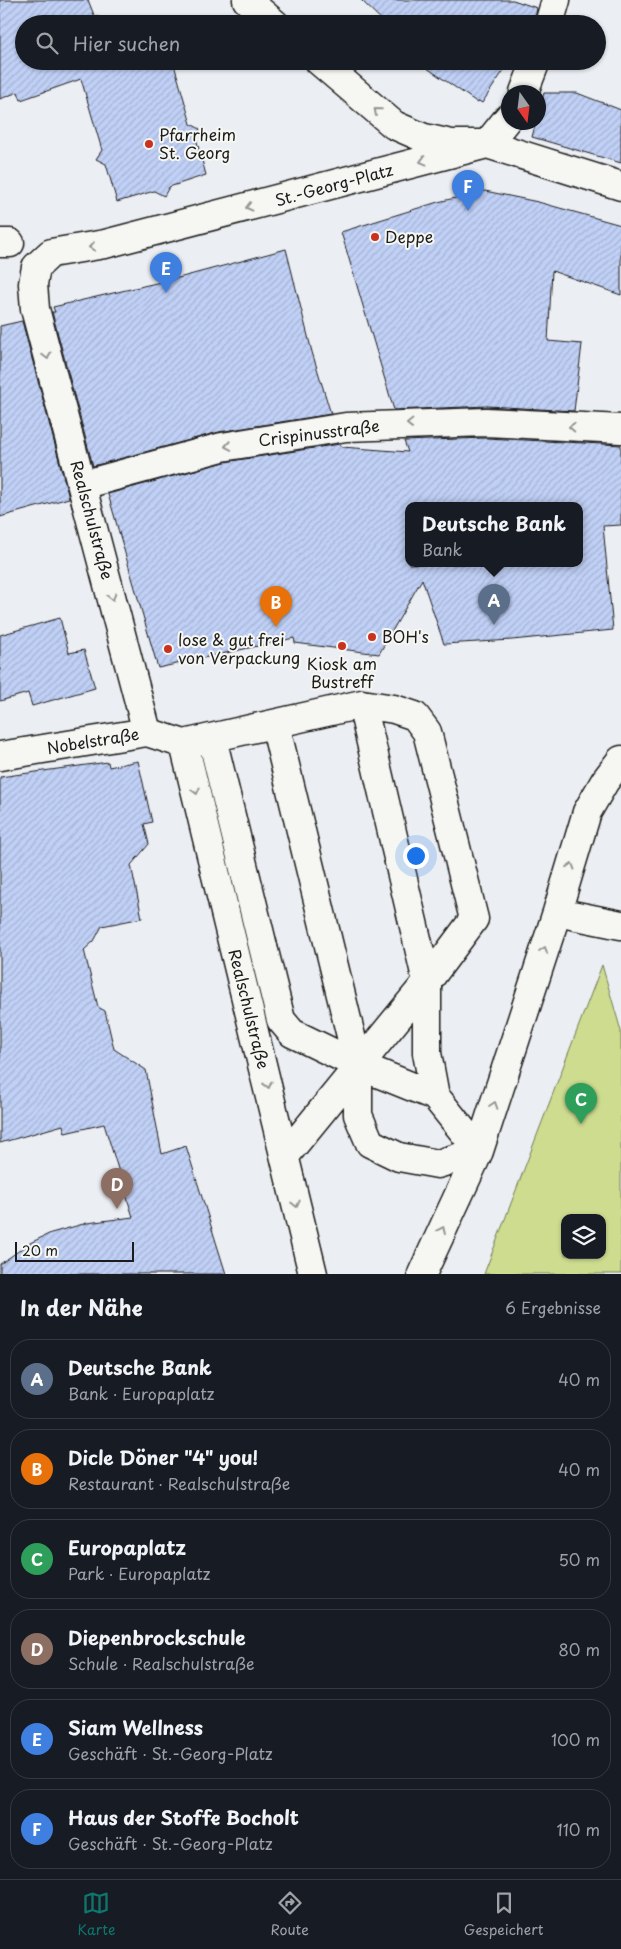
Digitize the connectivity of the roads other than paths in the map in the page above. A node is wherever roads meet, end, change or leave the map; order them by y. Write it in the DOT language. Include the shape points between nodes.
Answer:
graph roads {
  1 [pos="247,0"];
  2 [pos="556,0"];
  3 [pos="264,15"];
  4 [pos="551,15"];
  5 [pos="330,70"];
  6 [pos="533,70"];
  7 [pos="527,85"];
  8 [pos="501,127"];
  9 [pos="487,144"];
  10 [pos="621,186"];
  11 [pos="35,308"];
  12 [pos="621,429"];
  13 [pos="82,485"];
  14 [pos="362,704"];
  15 [pos="275,724"];
  16 [pos="148,732"];
  17 [pos="212,738"];
  18 [pos="184,744"];
  19 [pos="0,756"];
  20 [pos="621,760"];
  21 [pos="557,912"];
  22 [pos="621,925"];
  23 [pos="427,982"];
  24 [pos="358,1065"];
  25 [pos="435,1096"];
  26 [pos="479,1151"];
  27 [pos="285,1156"];
  28 [pos="314,1274"];
  29 [pos="422,1274"];
  1 -- 3 [label="street"];
  2 -- 4 [label="street"];
  9 -- 5 [label="street, one-way" via="451,144 424,138 394,125"];
  6 -- 7 [label="street"];
  8 -- 9 [label="street"];
  9 -- 10 [label="street"];
  9 -- 11 [label="street, St.-Georg-Platz, one-way" via="106,244 51,253 36,267 33,284"];
  11 -- 13 [label="street, Realschulstraße, one-way"];
  12 -- 13 [label="street, Crispinusstraße, one-way" via="486,422 346,427 222,447"];
  13 -- 16 [label="street, Realschulstraße, one-way"];
  14 -- 15 [label="street"];
  14 -- 23 [label="street"];
  14 -- 23 [label="street" via="414,716 427,732 474,918"];
  15 -- 17 [label="street"];
  15 -- 24 [label="street"];
  16 -- 18 [label="street, Nobelstraße"];
  16 -- 19 [label="street, Nobelstraße"];
  17 -- 18 [label="street"];
  17 -- 24 [label="street" via="281,1020 292,1033"];
  18 -- 27 [label="street, Realschulstraße, one-way"];
  21 -- 20 [label="street, one-way" via="587,812"];
  21 -- 22 [label="street"];
  26 -- 21 [label="street, one-way"];
  23 -- 24 [label="street"];
  23 -- 25 [label="street" via="427,1053"];
  24 -- 25 [label="street"];
  24 -- 26 [label="street" via="358,1115 370,1144 399,1157 438,1164"];
  24 -- 27 [label="street"];
  25 -- 26 [label="street"];
  29 -- 26 [label="street, one-way"];
  27 -- 28 [label="street, Realschulstraße, one-way"];
}
